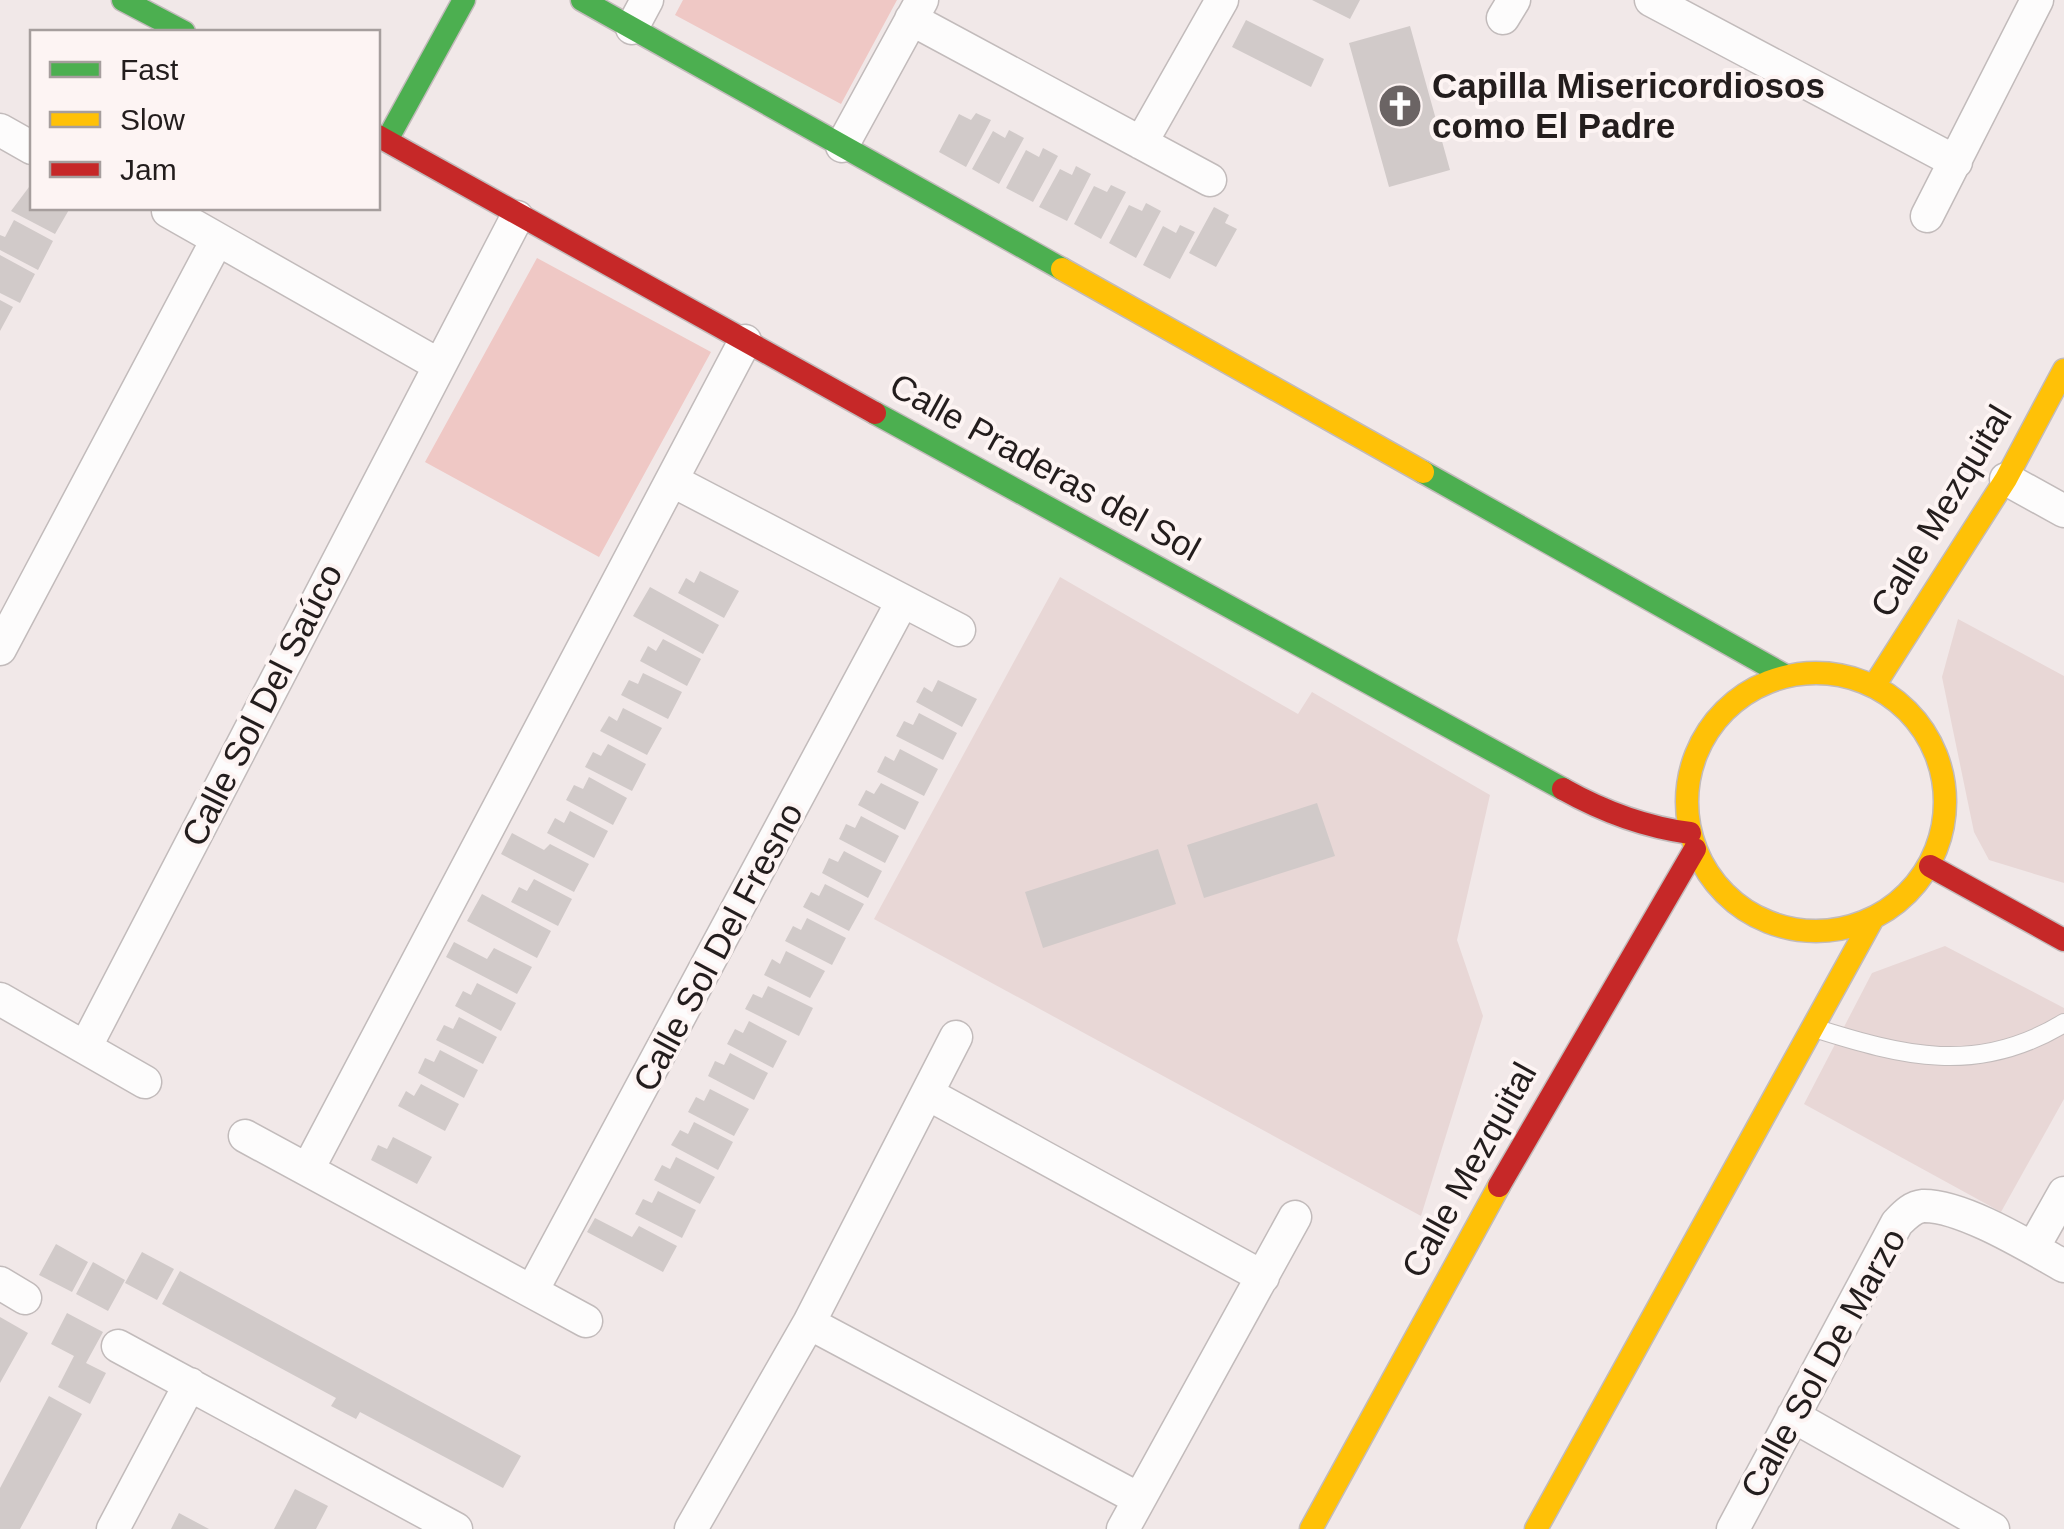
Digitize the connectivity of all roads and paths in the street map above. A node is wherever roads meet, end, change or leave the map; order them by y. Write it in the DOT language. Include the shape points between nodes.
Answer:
graph roads {
  1 [pos="123,0"];
  2 [pos="464,0"];
  3 [pos="582,0"];
  4 [pos="1222,0"];
  5 [pos="1650,0"];
  6 [pos="2038,0"];
  7 [pos="917,9"];
  8 [pos="640,14"];
  9 [pos="180,30"];
  10 [pos="0,130"];
  11 [pos="382,138"];
  12 [pos="1141,143"];
  13 [pos="842,146"];
  14 [pos="30,147"];
  15 [pos="1956,162"];
  16 [pos="1210,180"];
  17 [pos="168,211"];
  18 [pos="1928,216"];
  19 [pos="517,217"];
  20 [pos="216,240"];
  21 [pos="746,342"];
  22 [pos="439,364"];
  23 [pos="2064,370"];
  24 [pos="2006,478"];
  25 [pos="672,482"];
  26 [pos="2064,511"];
  27 [pos="902,602"];
  28 [pos="959,630"];
  29 [pos="0,649"];
  30 [pos="1786,676"];
  31 [pos="1874,686"];
  32 [pos="1692,841"];
  33 [pos="1930,866"];
  34 [pos="1872,920"];
  35 [pos="2064,940"];
  36 [pos="0,999"];
  37 [pos="2064,1022"];
  38 [pos="1813,1028"];
  39 [pos="956,1037"];
  40 [pos="86,1046"];
  41 [pos="145,1082"];
  42 [pos="928,1094"];
  43 [pos="245,1136"];
  44 [pos="308,1168"];
  45 [pos="2064,1193"];
  46 [pos="1295,1217"];
  47 [pos="2032,1248"];
  48 [pos="2064,1266"];
  49 [pos="1263,1277"];
  50 [pos="532,1291"];
  51 [pos="586,1322"];
  52 [pos="809,1323"];
  53 [pos="118,1346"];
  54 [pos="190,1384"];
  55 [pos="1793,1416"];
  56 [pos="1139,1499"];
  57 [pos="407,1517"];
  58 [pos="113,1529"];
  59 [pos="456,1529"];
  60 [pos="691,1529"];
  61 [pos="1123,1529"];
  62 [pos="1311,1529"];
  63 [pos="1536,1529"];
  64 [pos="1733,1529"];
  65 [pos="1992,1529"];
  1 -- 9 [label="street"];
  2 -- 11 [label="street"];
  3 -- 8 [label="street"];
  4 -- 12 [label="street"];
  5 -- 15 [label="street"];
  6 -- 15 [label="street"];
  7 -- 12 [label="street"];
  7 -- 13 [label="street"];
  8 -- 13 [label="street"];
  10 -- 14 [label="street"];
  11 -- 19 [label="street, Calle Praderas del Sol"];
  12 -- 16 [label="street"];
  13 -- 30 [label="street"];
  15 -- 18 [label="street"];
  17 -- 20 [label="street"];
  19 -- 21 [label="street, Calle Praderas del Sol"];
  19 -- 22 [label="street, Calle Sol Del Saúco"];
  20 -- 22 [label="street"];
  20 -- 29 [label="street"];
  21 -- 25 [label="street"];
  21 -- 32 [label="street, Calle Praderas del Sol" via="1603,811"];
  22 -- 40 [label="street, Calle Sol Del Saúco"];
  23 -- 24 [label="street, Calle Mezquital"];
  24 -- 26 [label="street"];
  24 -- 31 [label="street, Calle Mezquital"];
  25 -- 27 [label="street"];
  25 -- 44 [label="street"];
  27 -- 28 [label="street"];
  27 -- 50 [label="street, Calle Sol Del Fresno"];
  30 -- 31 [label="street" via="1831,673"];
  30 -- 32 [label="street" via="1748,692 1717,718 1703,741 1686,793"];
  31 -- 33 [label="street" via="1933,744 1946,784 1944,826"];
  32 -- 34 [label="street" via="1716,886 1749,913 1775,924 1831,931"];
  32 -- 62 [label="street, Calle Mezquital"];
  33 -- 34 [label="street" via="1906,897"];
  33 -- 35 [label="street"];
  34 -- 38 [label="street"];
  36 -- 40 [label="street"];
  37 -- 38 [label="lane" via="2042,1036 1941,1060"];
  38 -- 63 [label="street"];
  39 -- 42 [label="street"];
  40 -- 41 [label="street"];
  42 -- 49 [label="street"];
  42 -- 52 [label="street"];
  43 -- 44 [label="street"];
  44 -- 50 [label="street"];
  45 -- 47 [label="street"];
  46 -- 49 [label="street"];
  47 -- 48 [label="street, Calle Sol De Marzo"];
  47 -- 55 [label="street, Calle Sol De Marzo" via="1948,1210 1910,1210 1897,1222"];
  49 -- 56 [label="street"];
  50 -- 51 [label="street"];
  52 -- 56 [label="street"];
  52 -- 60 [label="street"];
  53 -- 54 [label="street"];
  54 -- 57 [label="street"];
  54 -- 58 [label="street"];
  55 -- 64 [label="street, Calle Sol De Marzo"];
  55 -- 65 [label="street"];
  56 -- 61 [label="street"];
  57 -- 59 [label="street"];
}
